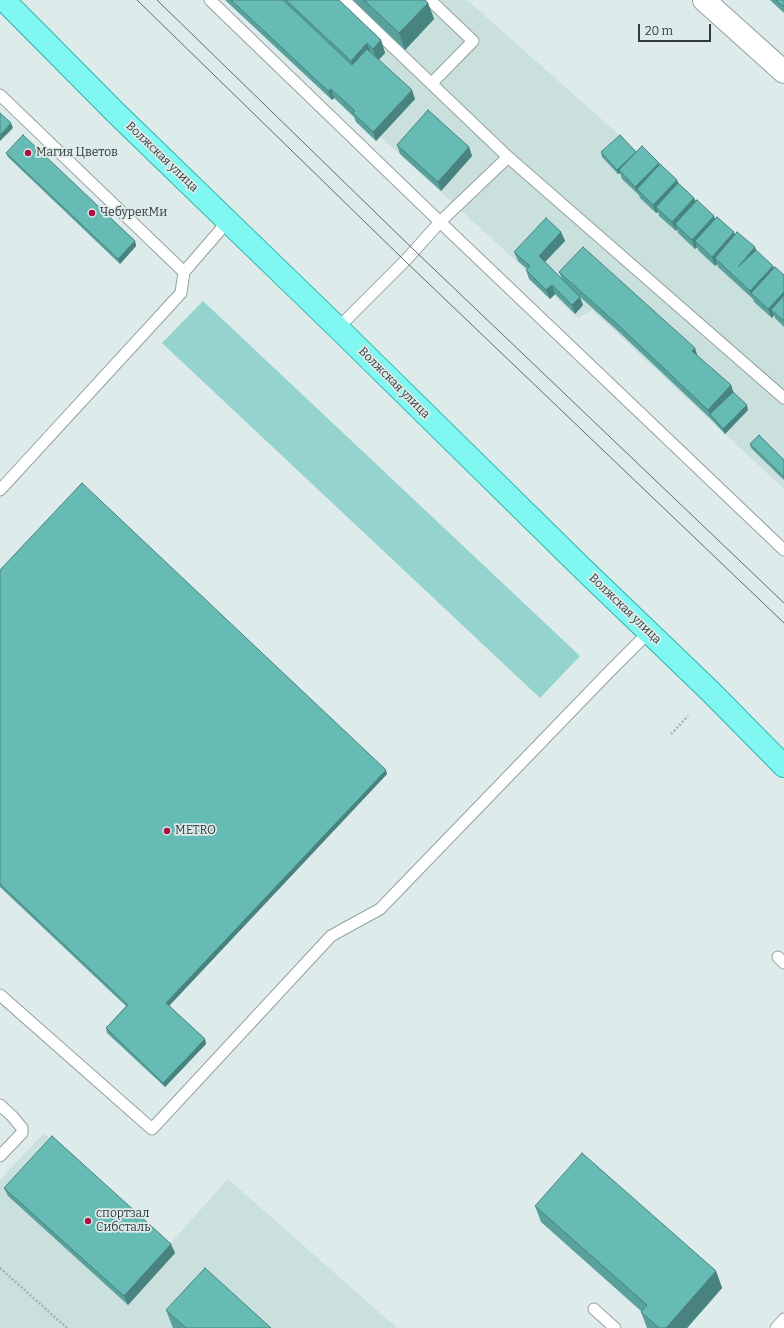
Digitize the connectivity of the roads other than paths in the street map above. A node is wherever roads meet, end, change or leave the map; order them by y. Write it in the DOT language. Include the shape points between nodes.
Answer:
graph roads {
  1 [pos="4,0"];
  2 [pos="210,0"];
  3 [pos="344,0"];
  4 [pos="430,0"];
  5 [pos="704,0"];
  6 [pos="784,72"];
  7 [pos="432,83"];
  8 [pos="0,95"];
  9 [pos="508,157"];
  10 [pos="228,221"];
  11 [pos="440,222"];
  12 [pos="184,272"];
  13 [pos="338,328"];
  14 [pos="784,398"];
  15 [pos="0,490"];
  16 [pos="784,550"];
  17 [pos="649,632"];
  18 [pos="784,766"];
  19 [pos="0,995"];
  20 [pos="0,1105"];
  21 [pos="0,1156"];
  22 [pos="594,1309"];
  23 [pos="784,1319"];
  24 [pos="615,1328"];
  25 [pos="776,1328"];
  1 -- 10 [label="main road, Волжская улица"];
  2 -- 11 [label="lane"];
  3 -- 7 [label="lane"];
  4 -- 7 [label="lane" via="474,41"];
  5 -- 6 [label="street"];
  7 -- 9 [label="lane"];
  8 -- 12 [label="lane"];
  9 -- 11 [label="lane"];
  9 -- 14 [label="lane"];
  10 -- 12 [label="lane"];
  10 -- 13 [label="main road, Волжская улица"];
  11 -- 13 [label="lane"];
  11 -- 16 [label="lane"];
  12 -- 15 [label="lane" via="181,293"];
  13 -- 17 [label="main road, Волжская улица"];
  17 -- 18 [label="main road, Волжская улица"];
  17 -- 19 [label="lane" via="380,909 331,936 152,1129"];
  20 -- 21 [label="lane" via="22,1128 22,1133"];
  22 -- 24 [label="lane"];
  23 -- 25 [label="lane"];
}
